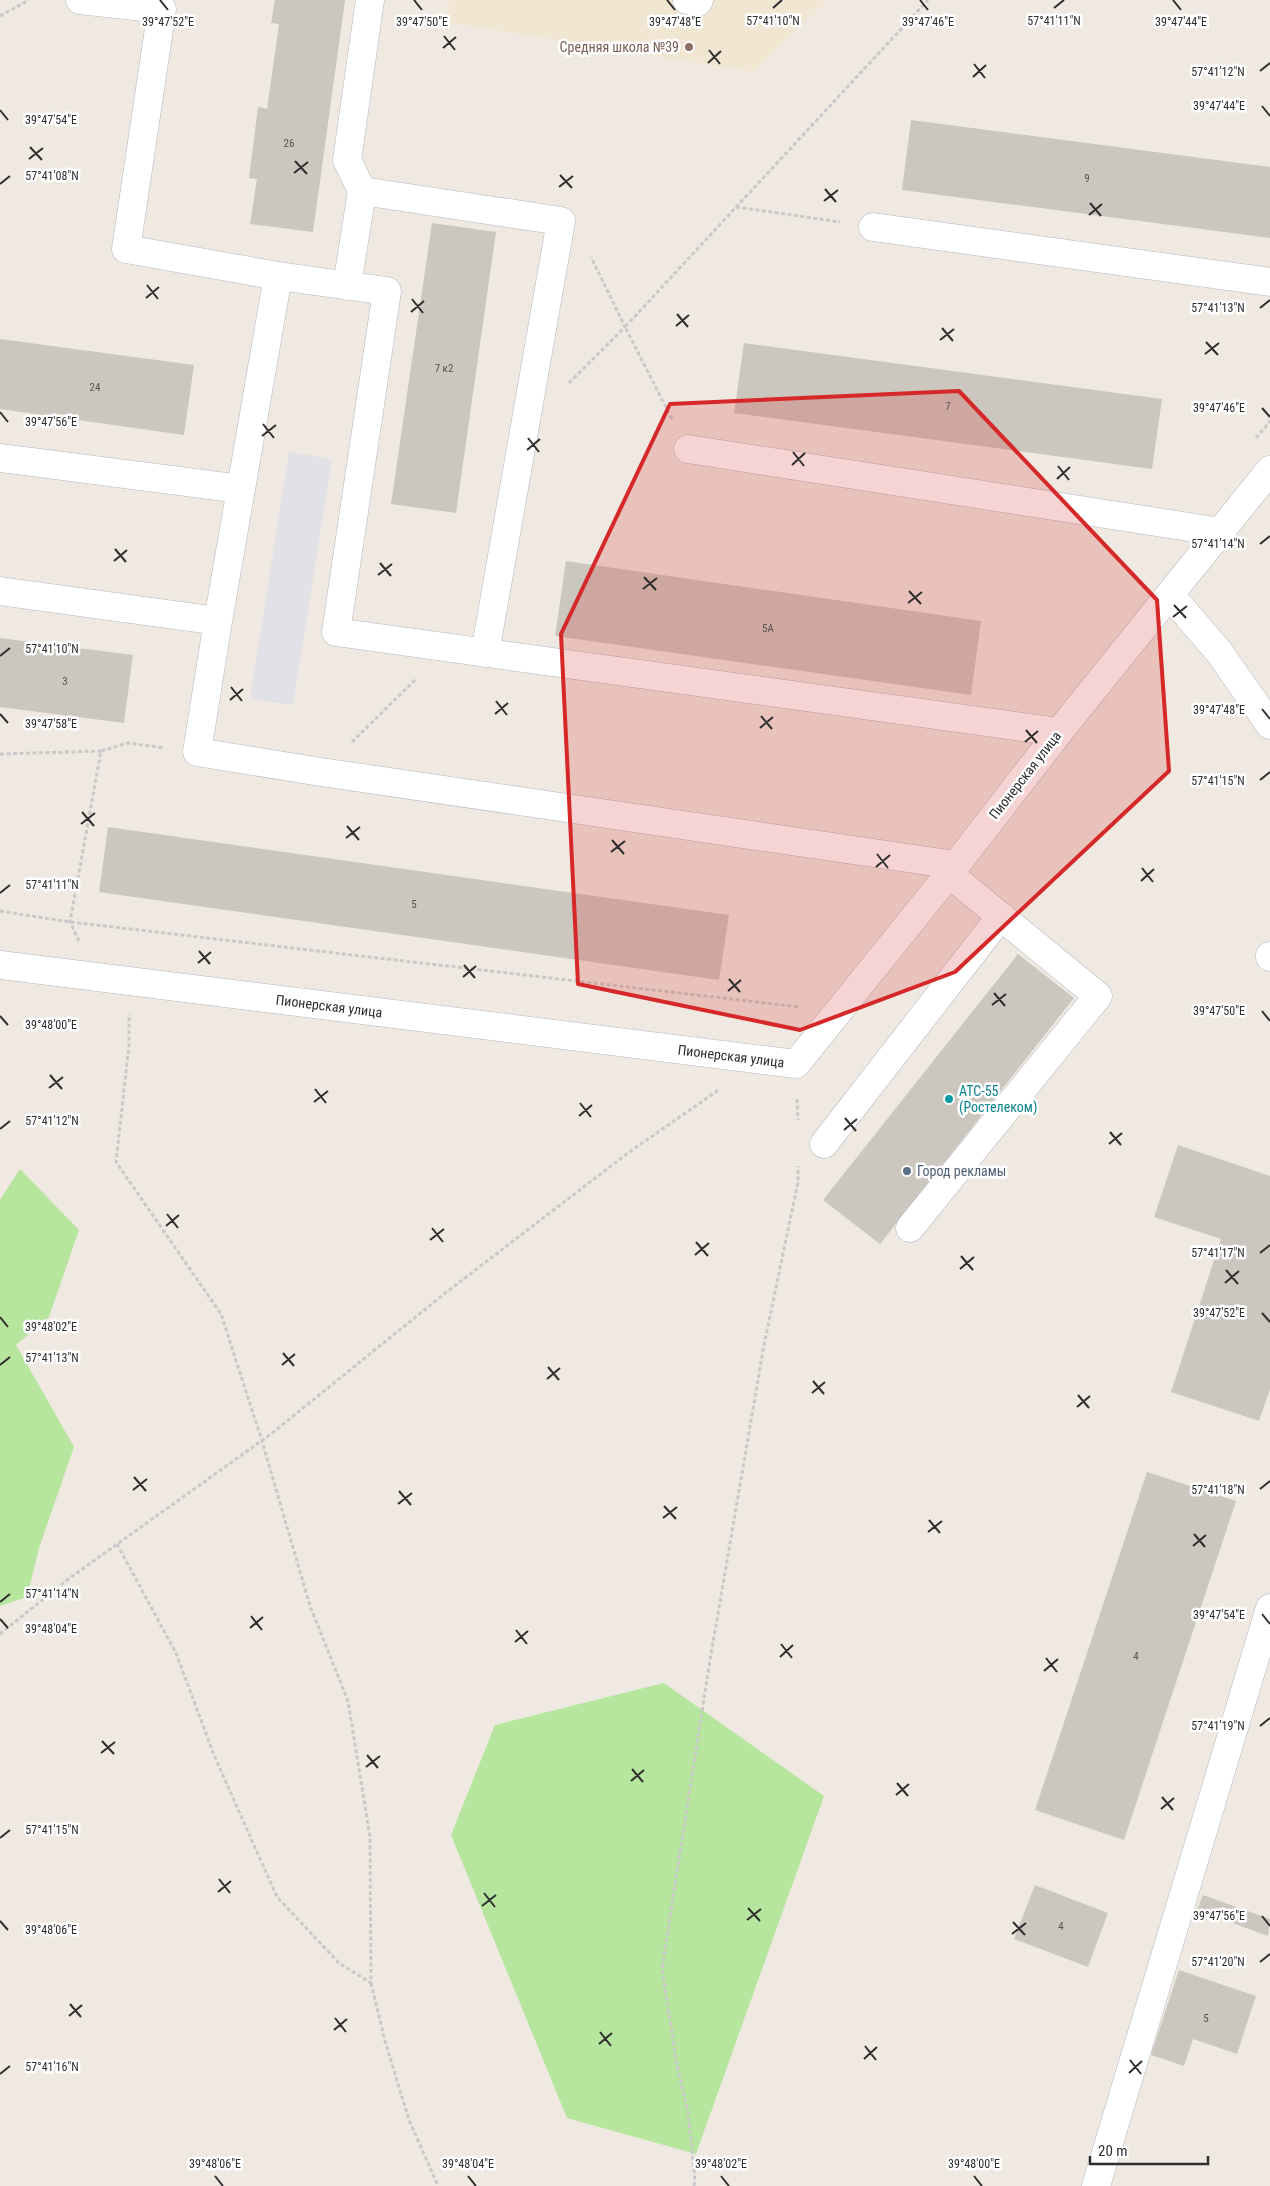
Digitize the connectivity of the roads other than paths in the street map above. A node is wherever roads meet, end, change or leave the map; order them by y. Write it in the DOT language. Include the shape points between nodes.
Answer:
graph roads {
  1 [pos="80,0"];
  2 [pos="370,0"];
  3 [pos="687,0"];
  4 [pos="699,0"];
  5 [pos="163,4"];
  6 [pos="362,191"];
  7 [pos="873,227"];
  8 [pos="278,276"];
  9 [pos="1270,282"];
  10 [pos="347,286"];
  11 [pos="688,449"];
  12 [pos="0,458"];
  13 [pos="1270,470"];
  14 [pos="241,489"];
  15 [pos="1221,532"];
  16 [pos="0,591"];
  17 [pos="1170,595"];
  18 [pos="218,621"];
  19 [pos="485,653"];
  20 [pos="1270,725"];
  21 [pos="1059,732"];
  22 [pos="952,870"];
  23 [pos="1001,916"];
  24 [pos="0,965"];
  25 [pos="824,1144"];
  26 [pos="910,1228"];
  27 [pos="1270,1608"];
  28 [pos="1096,2186"];
  1 -- 5 [label="street"];
  2 -- 6 [label="street" via="347,160"];
  3 -- 4 [label="street"];
  5 -- 8 [label="street" via="126,250"];
  6 -- 10 [label="street"];
  6 -- 19 [label="street" via="561,221"];
  7 -- 9 [label="street"];
  8 -- 10 [label="street"];
  8 -- 14 [label="street"];
  10 -- 19 [label="street" via="387,292 336,632"];
  11 -- 15 [label="street"];
  12 -- 14 [label="street"];
  13 -- 15 [label="street, Пионерская улица"];
  14 -- 18 [label="street"];
  15 -- 17 [label="street, Пионерская улица"];
  16 -- 18 [label="street"];
  17 -- 20 [label="street" via="1219,652"];
  17 -- 21 [label="street, Пионерская улица"];
  18 -- 22 [label="street" via="197,752"];
  19 -- 21 [label="street"];
  21 -- 22 [label="street, Пионерская улица"];
  22 -- 23 [label="street"];
  22 -- 24 [label="street, Пионерская улица" via="796,1064"];
  23 -- 25 [label="street"];
  23 -- 26 [label="street" via="1098,996"];
  27 -- 28 [label="street"];
}
